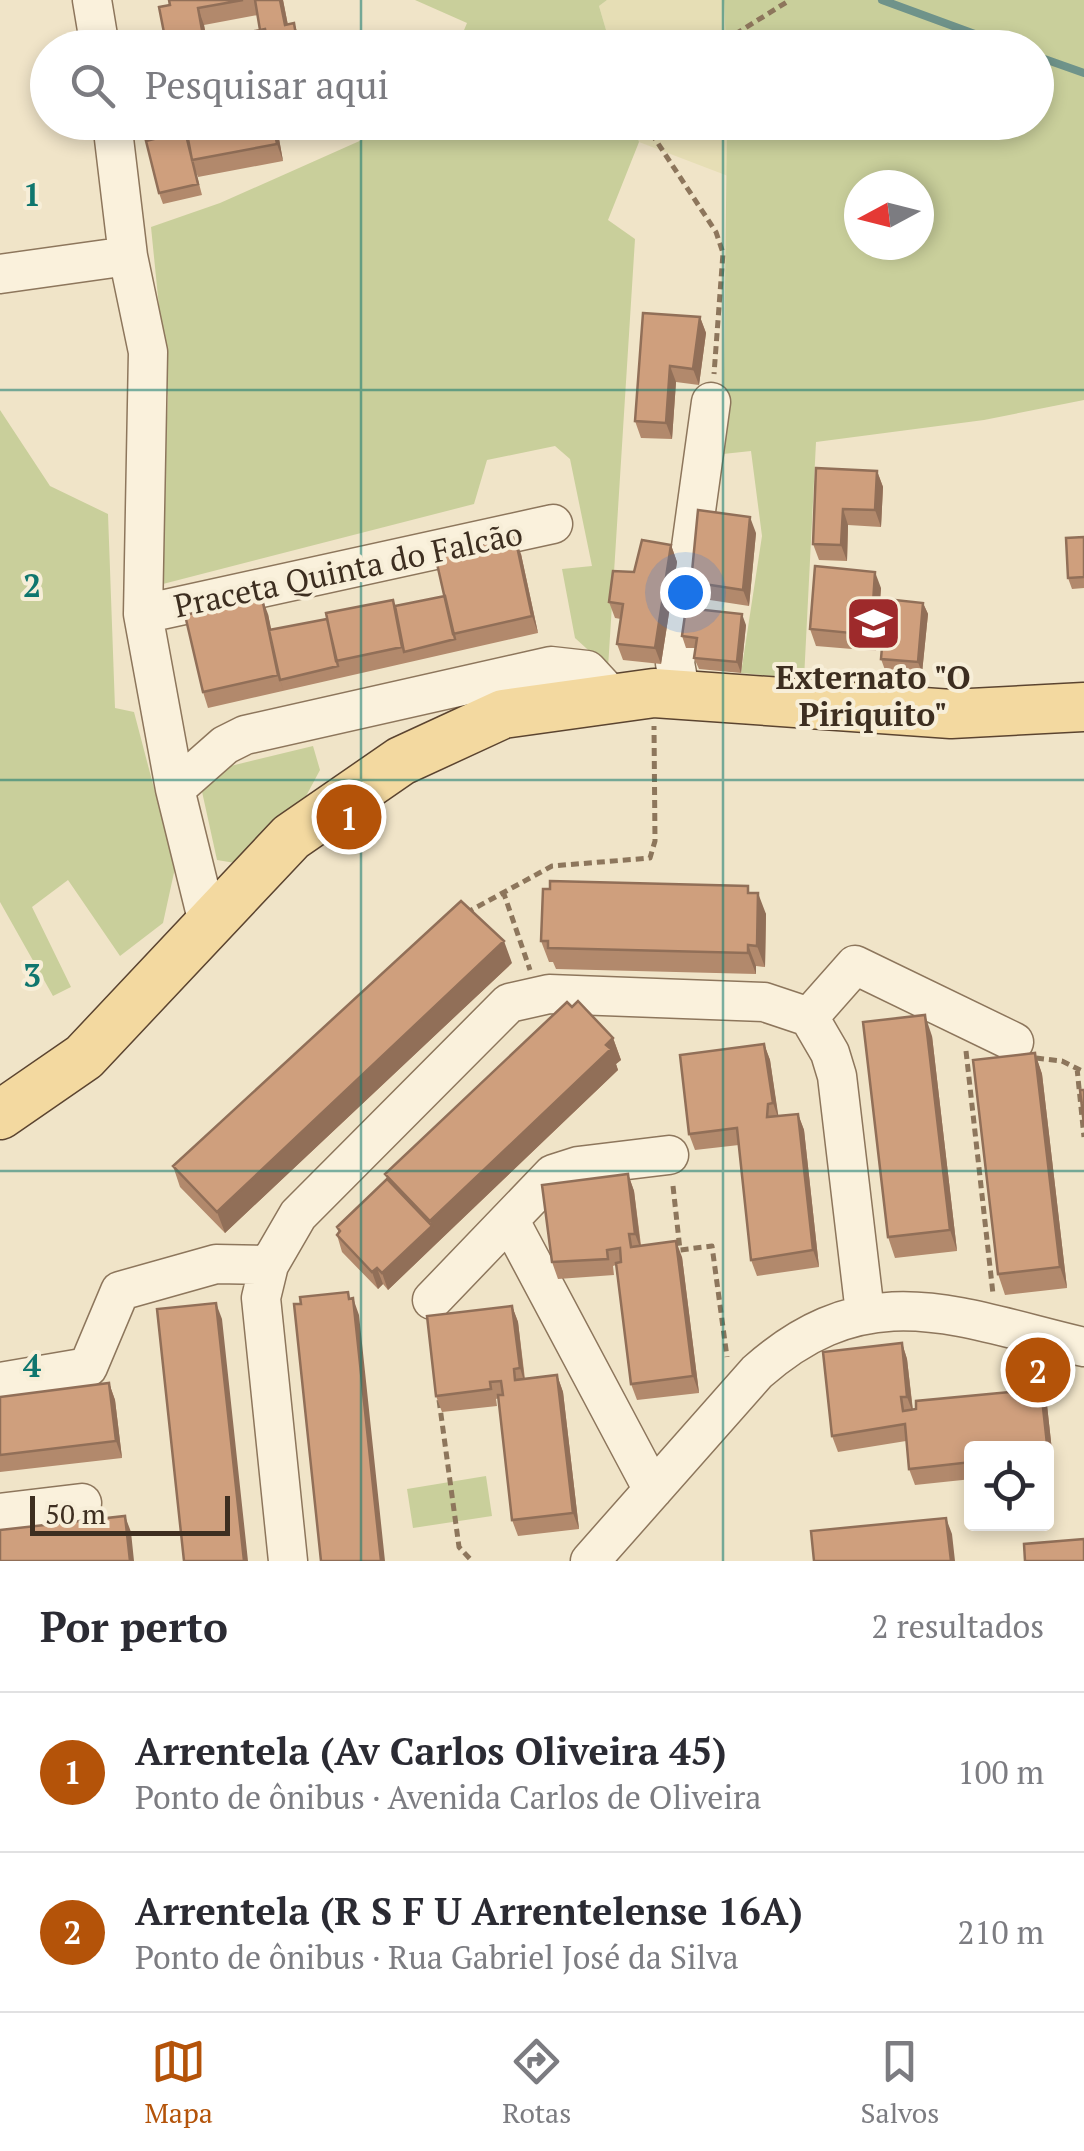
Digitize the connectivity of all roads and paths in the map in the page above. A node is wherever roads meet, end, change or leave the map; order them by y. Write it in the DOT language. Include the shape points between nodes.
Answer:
graph roads {
  1 [pos="790,0"];
  2 [pos="86,3"];
  3 [pos="94,30"];
  4 [pos="742,30"];
  5 [pos="114,140"];
  6 [pos="656,140"];
  7 [pos="128,256"];
  8 [pos="0,274"];
  9 [pos="712,402"];
  10 [pos="554,524"];
  11 [pos="143,614"];
  12 [pos="649,695"];
  13 [pos="1084,707"];
  14 [pos="175,789"];
  15 [pos="504,891"];
  16 [pos="454,920"];
  17 [pos="208,923"];
  18 [pos="539,996"];
  19 [pos="962,1016"];
  20 [pos="808,1017"];
  21 [pos="1014,1042"];
  22 [pos="1076,1068"];
  23 [pos="1084,1072"];
  24 [pos="0,1114"];
  25 [pos="1084,1137"];
  26 [pos="669,1154"];
  27 [pos="510,1221"];
  28 [pos="269,1264"];
  29 [pos="432,1300"];
  30 [pos="864,1313"];
  31 [pos="997,1327"];
  32 [pos="1084,1347"];
  33 [pos="0,1382"];
  34 [pos="438,1396"];
  35 [pos="733,1400"];
  36 [pos="653,1490"];
  37 [pos="82,1503"];
  38 [pos="0,1513"];
  39 [pos="288,1561"];
  40 [pos="472,1561"];
  41 [pos="590,1561"];
  1 -- 4 [label="path"];
  2 -- 3 [label="street"];
  5 -- 7 [label="street"];
  6 -- 9 [label="path" via="716,232 723,254"];
  7 -- 8 [label="street"];
  7 -- 11 [label="street" via="148,352"];
  9 -- 12 [label="street" via="675,663"];
  10 -- 11 [label="street, Praceta Quinta do Falcão"];
  11 -- 14 [label="street"];
  12 -- 13 [label="main road" via="951,714"];
  12 -- 14 [label="street" via="587,670 551,666 245,736"];
  12 -- 15 [label="path" via="655,841 650,858 552,866"];
  12 -- 17 [label="main road" via="503,714 401,760 291,838"];
  14 -- 17 [label="street"];
  15 -- 16 [label="path"];
  15 -- 18 [label="path"];
  17 -- 24 [label="main road" via="84,1057"];
  18 -- 20 [label="street" via="764,1002"];
  18 -- 28 [label="street" via="509,1003 494,1017 298,1215"];
  19 -- 20 [label="street" via="855,965"];
  19 -- 21 [label="street"];
  19 -- 31 [label="path"];
  20 -- 30 [label="street" via="837,1076"];
  21 -- 22 [label="path" via="1042,1062"];
  22 -- 23 [label="path"];
  22 -- 25 [label="path"];
  26 -- 27 [label="street" via="564,1168"];
  26 -- 35 [label="path" via="680,1250 712,1246"];
  27 -- 29 [label="street"];
  27 -- 36 [label="street"];
  28 -- 33 [label="street" via="216,1264 120,1291 88,1367"];
  28 -- 39 [label="street" via="261,1298"];
  30 -- 31 [label="street" via="922,1310"];
  30 -- 35 [label="street" via="787,1346"];
  31 -- 32 [label="street"];
  34 -- 40 [label="path" via="459,1548"];
  35 -- 36 [label="street"];
  36 -- 41 [label="street"];
  37 -- 38 [label="street"];
}
